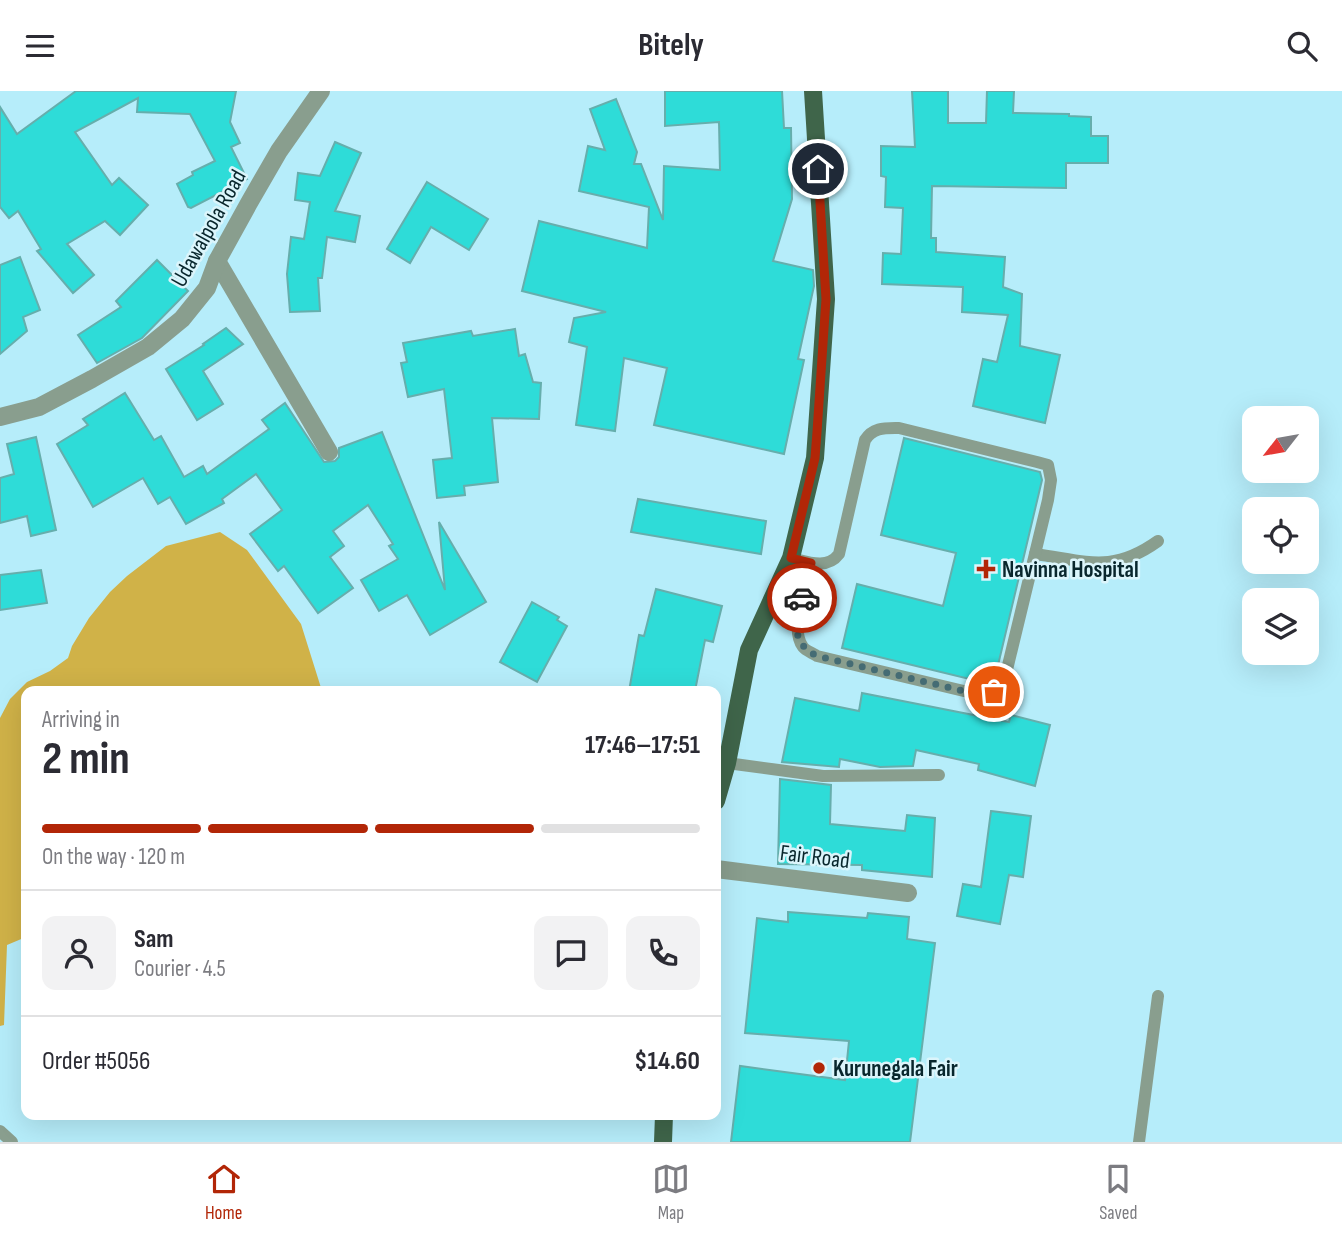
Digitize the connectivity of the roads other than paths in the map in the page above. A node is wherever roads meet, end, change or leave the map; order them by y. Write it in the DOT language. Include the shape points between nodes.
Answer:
graph roads {
  1 [pos="321,91"];
  2 [pos="813,91"];
  3 [pos="217,261"];
  4 [pos="0,417"];
  5 [pos="329,452"];
  6 [pos="1158,541"];
  7 [pos="1035,554"];
  8 [pos="791,558"];
  9 [pos="811,563"];
  10 [pos="727,763"];
  11 [pos="939,775"];
  12 [pos="721,784"];
  13 [pos="721,870"];
  14 [pos="908,893"];
  15 [pos="1158,996"];
  16 [pos="664,1120"];
  17 [pos="0,1131"];
  18 [pos="12,1142"];
  19 [pos="663,1142"];
  20 [pos="1139,1142"];
  1 -- 3 [label="street, Udawalpola Road" via="279,152"];
  2 -- 8 [label="main road" via="826,299 815,458"];
  3 -- 4 [label="street, Udawalpola Road" via="207,288 182,320 148,347 39,407"];
  3 -- 5 [label="street"];
  6 -- 7 [label="lane" via="1140,554 1110,563"];
  7 -- 9 [label="lane" via="1004,682 1000,689 984,694 817,656 802,646 797,625"];
  7 -- 9 [label="lane" via="1052,480 1048,465 899,428 883,428 865,440 839,554 827,564"];
  8 -- 9 [label="lane"];
  8 -- 10 [label="main road" via="749,650"];
  10 -- 11 [label="lane" via="822,776"];
  10 -- 12 [label="main road"];
  13 -- 14 [label="street, Fair Road"];
  15 -- 20 [label="lane"];
  16 -- 19 [label="main road"];
  17 -- 18 [label="lane"];
}
